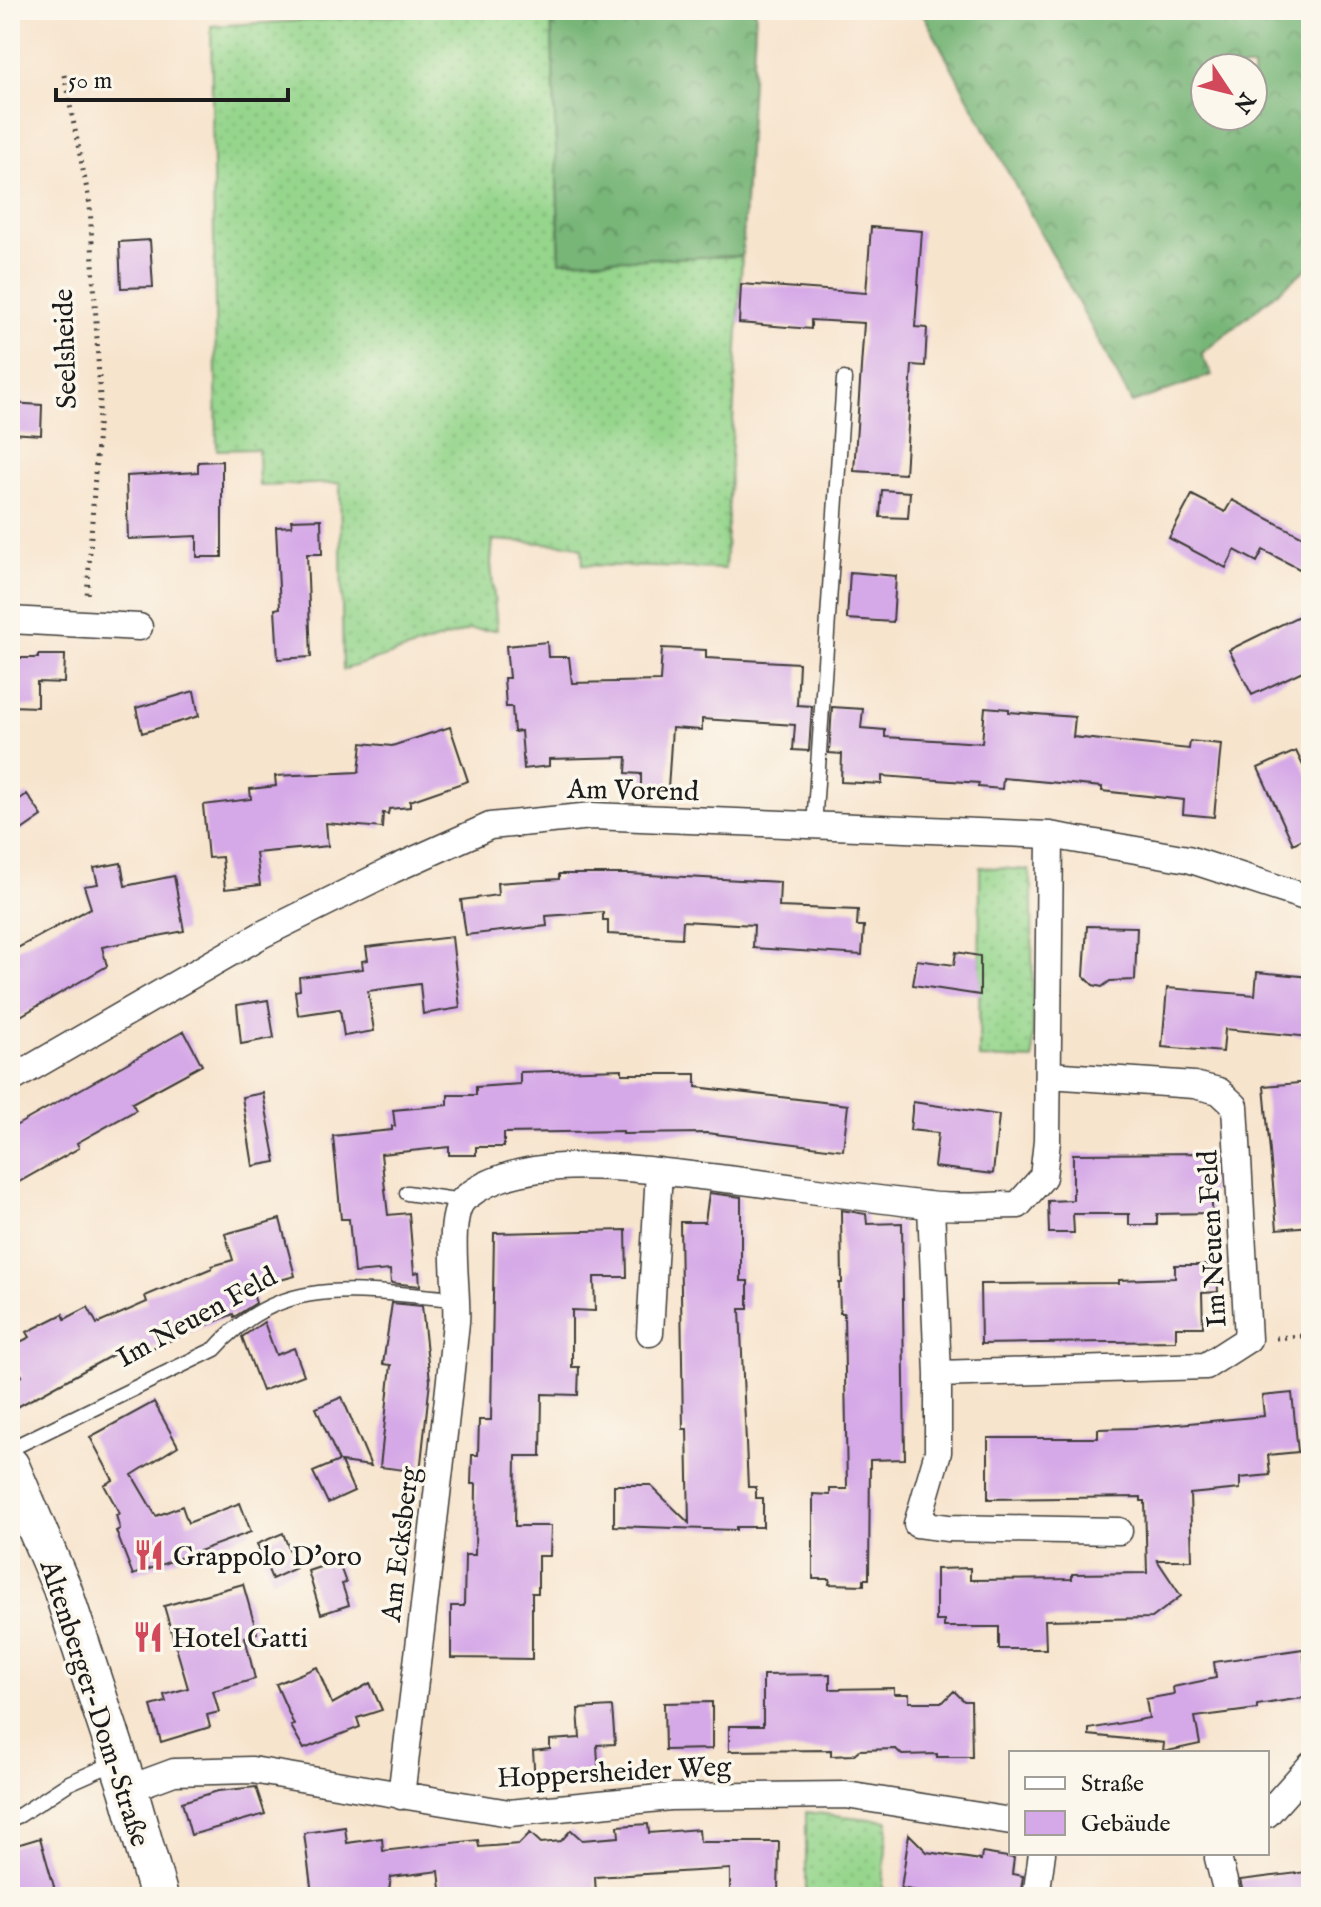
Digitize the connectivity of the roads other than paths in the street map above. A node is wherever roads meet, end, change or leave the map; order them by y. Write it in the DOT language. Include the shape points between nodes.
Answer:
graph roads {
  1 [pos="844,379"];
  2 [pos="10,620"];
  3 [pos="139,627"];
  4 [pos="814,827"];
  5 [pos="1050,835"];
  6 [pos="1311,899"];
  7 [pos="1049,1075"];
  8 [pos="10,1080"];
  9 [pos="659,1171"];
  10 [pos="407,1193"];
  11 [pos="462,1201"];
  12 [pos="931,1206"];
  13 [pos="457,1299"];
  14 [pos="650,1333"];
  15 [pos="938,1374"];
  16 [pos="10,1449"];
  17 [pos="10,1466"];
  18 [pos="1119,1531"];
  19 [pos="1311,1765"];
  20 [pos="124,1775"];
  21 [pos="401,1796"];
  22 [pos="1269,1812"];
  23 [pos="10,1819"];
  24 [pos="1009,1821"];
  25 [pos="1042,1855"];
  26 [pos="1213,1855"];
  27 [pos="159,1897"];
  28 [pos="1036,1897"];
  29 [pos="1228,1897"];
  1 -- 4 [label="lane"];
  2 -- 3 [label="street"];
  4 -- 5 [label="street, Am Vorend"];
  4 -- 8 [label="street, Am Vorend" via="592,816 490,826 263,934"];
  5 -- 6 [label="street, Am Vorend" via="1188,859"];
  5 -- 7 [label="street"];
  7 -- 12 [label="street" via="1043,1177 1018,1205"];
  7 -- 15 [label="street, Im Neuen Feld" via="1194,1085 1219,1091 1235,1106 1248,1339 1206,1366"];
  9 -- 11 [label="street" via="546,1168 480,1188"];
  9 -- 12 [label="street"];
  9 -- 14 [label="street"];
  10 -- 11 [label="lane"];
  11 -- 13 [label="street" via="454,1222"];
  12 -- 15 [label="street"];
  13 -- 16 [label="lane, Im Neuen Feld" via="334,1290 295,1296 232,1329 215,1349"];
  13 -- 21 [label="street, Am Ecksberg"];
  15 -- 18 [label="street" via="938,1452 917,1524"];
  17 -- 20 [label="main road, Altenberger-Dom-Straße" via="62,1588"];
  19 -- 22 [label="street"];
  20 -- 21 [label="street, Hoppersheider Weg" via="252,1770"];
  20 -- 23 [label="lane" via="69,1783"];
  20 -- 27 [label="main road, Altenberger-Dom-Straße"];
  21 -- 24 [label="street, Hoppersheider Weg" via="509,1813 670,1797 846,1795"];
  25 -- 28 [label="street"];
  26 -- 29 [label="street"];
}
